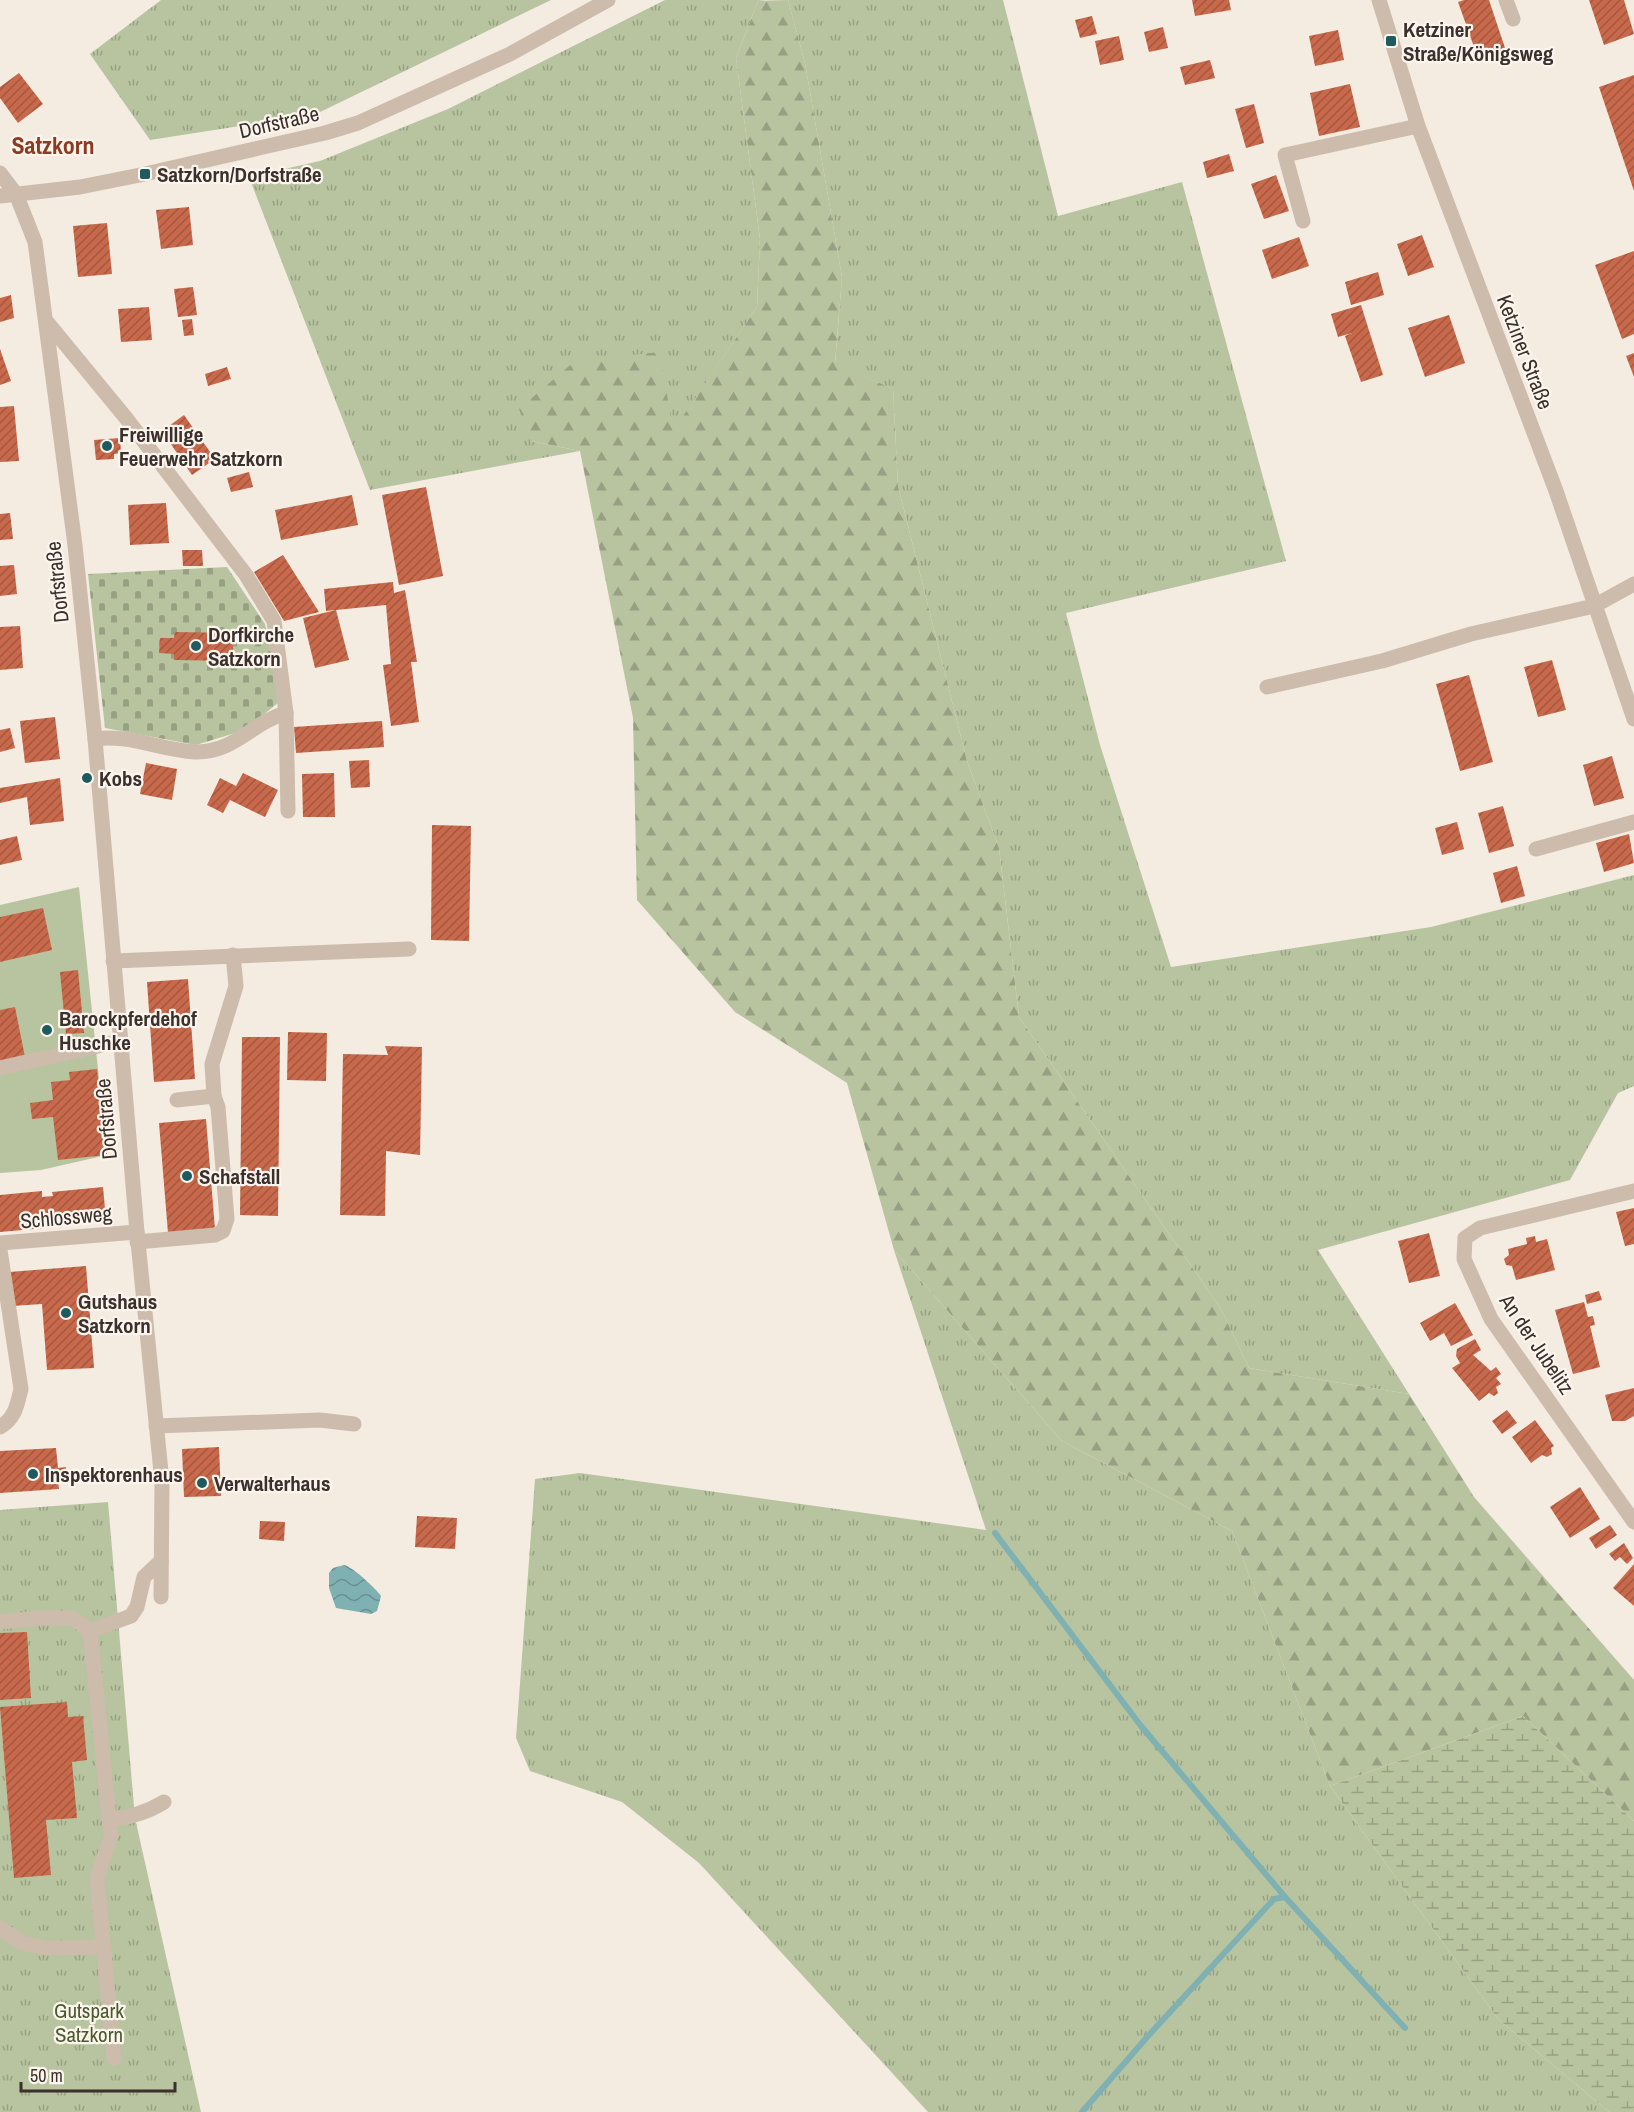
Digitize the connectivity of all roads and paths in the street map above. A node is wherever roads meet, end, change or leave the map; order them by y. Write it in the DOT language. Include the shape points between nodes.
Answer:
graph roads {
  1 [pos="608,0"];
  2 [pos="1379,0"];
  3 [pos="1506,0"];
  4 [pos="1513,19"];
  5 [pos="1418,126"];
  6 [pos="0,173"];
  7 [pos="8,195"];
  8 [pos="1303,221"];
  9 [pos="47,321"];
  10 [pos="1634,584"];
  11 [pos="1594,606"];
  12 [pos="1267,687"];
  13 [pos="286,713"];
  14 [pos="1634,718"];
  15 [pos="95,739"];
  16 [pos="288,811"];
  17 [pos="1634,822"];
  18 [pos="1536,849"];
  19 [pos="409,949"];
  20 [pos="233,955"];
  21 [pos="113,961"];
  22 [pos="120,1041"];
  23 [pos="0,1068"];
  24 [pos="214,1096"];
  25 [pos="177,1100"];
  26 [pos="1634,1191"];
  27 [pos="137,1237"];
  28 [pos="0,1243"];
  29 [pos="0,1250"];
  30 [pos="354,1424"];
  31 [pos="156,1425"];
  32 [pos="0,1427"];
  33 [pos="1634,1522"];
  34 [pos="161,1561"];
  35 [pos="161,1597"];
  36 [pos="0,1622"];
  37 [pos="90,1631"];
  38 [pos="164,1802"];
  39 [pos="109,1820"];
  40 [pos="0,1928"];
  41 [pos="103,1947"];
  42 [pos="114,2058"];
  1 -- 7 [label="street, Dorfstraße" via="510,54 358,123 124,178"];
  2 -- 5 [label="street, Ketziner Straße"];
  3 -- 4 [label="street"];
  5 -- 8 [label="street" via="1285,154"];
  5 -- 11 [label="street, Ketziner Straße" via="1556,491"];
  6 -- 7 [label="street"];
  7 -- 9 [label="street, Dorfstraße" via="35,242"];
  9 -- 13 [label="street" via="246,575 274,621"];
  9 -- 15 [label="street, Dorfstraße"];
  10 -- 11 [label="street"];
  11 -- 12 [label="street"];
  11 -- 14 [label="street, Ketziner Straße"];
  13 -- 15 [label="street" via="267,718 246,737 224,747 196,752 115,736"];
  13 -- 16 [label="street"];
  15 -- 21 [label="street, Dorfstraße"];
  17 -- 18 [label="street"];
  19 -- 20 [label="street"];
  20 -- 21 [label="street"];
  20 -- 24 [label="street" via="236,986 212,1064"];
  21 -- 22 [label="street, Dorfstraße"];
  22 -- 23 [label="street"];
  22 -- 27 [label="street, Dorfstraße"];
  24 -- 25 [label="street"];
  24 -- 27 [label="street, Schlossweg" via="225,1183 227,1219 223,1231 215,1235"];
  26 -- 33 [label="street, An der Jubelitz" via="1480,1228 1466,1238 1464,1259 1491,1319"];
  27 -- 28 [label="street, Schlossweg"];
  27 -- 31 [label="street, Dorfstraße"];
  29 -- 32 [label="street" via="21,1389 17,1409 8,1423"];
  30 -- 31 [label="street" via="320,1420"];
  31 -- 34 [label="street, Dorfstraße" via="162,1482"];
  34 -- 35 [label="street, Dorfstraße"];
  34 -- 37 [label="street" via="144,1577 131,1616"];
  36 -- 37 [label="street" via="73,1618"];
  37 -- 39 [label="street"];
  38 -- 39 [label="street" via="149,1811"];
  39 -- 41 [label="street" via="111,1836 97,1878"];
  40 -- 41 [label="street" via="22,1943 47,1948"];
  41 -- 42 [label="street"];
}
